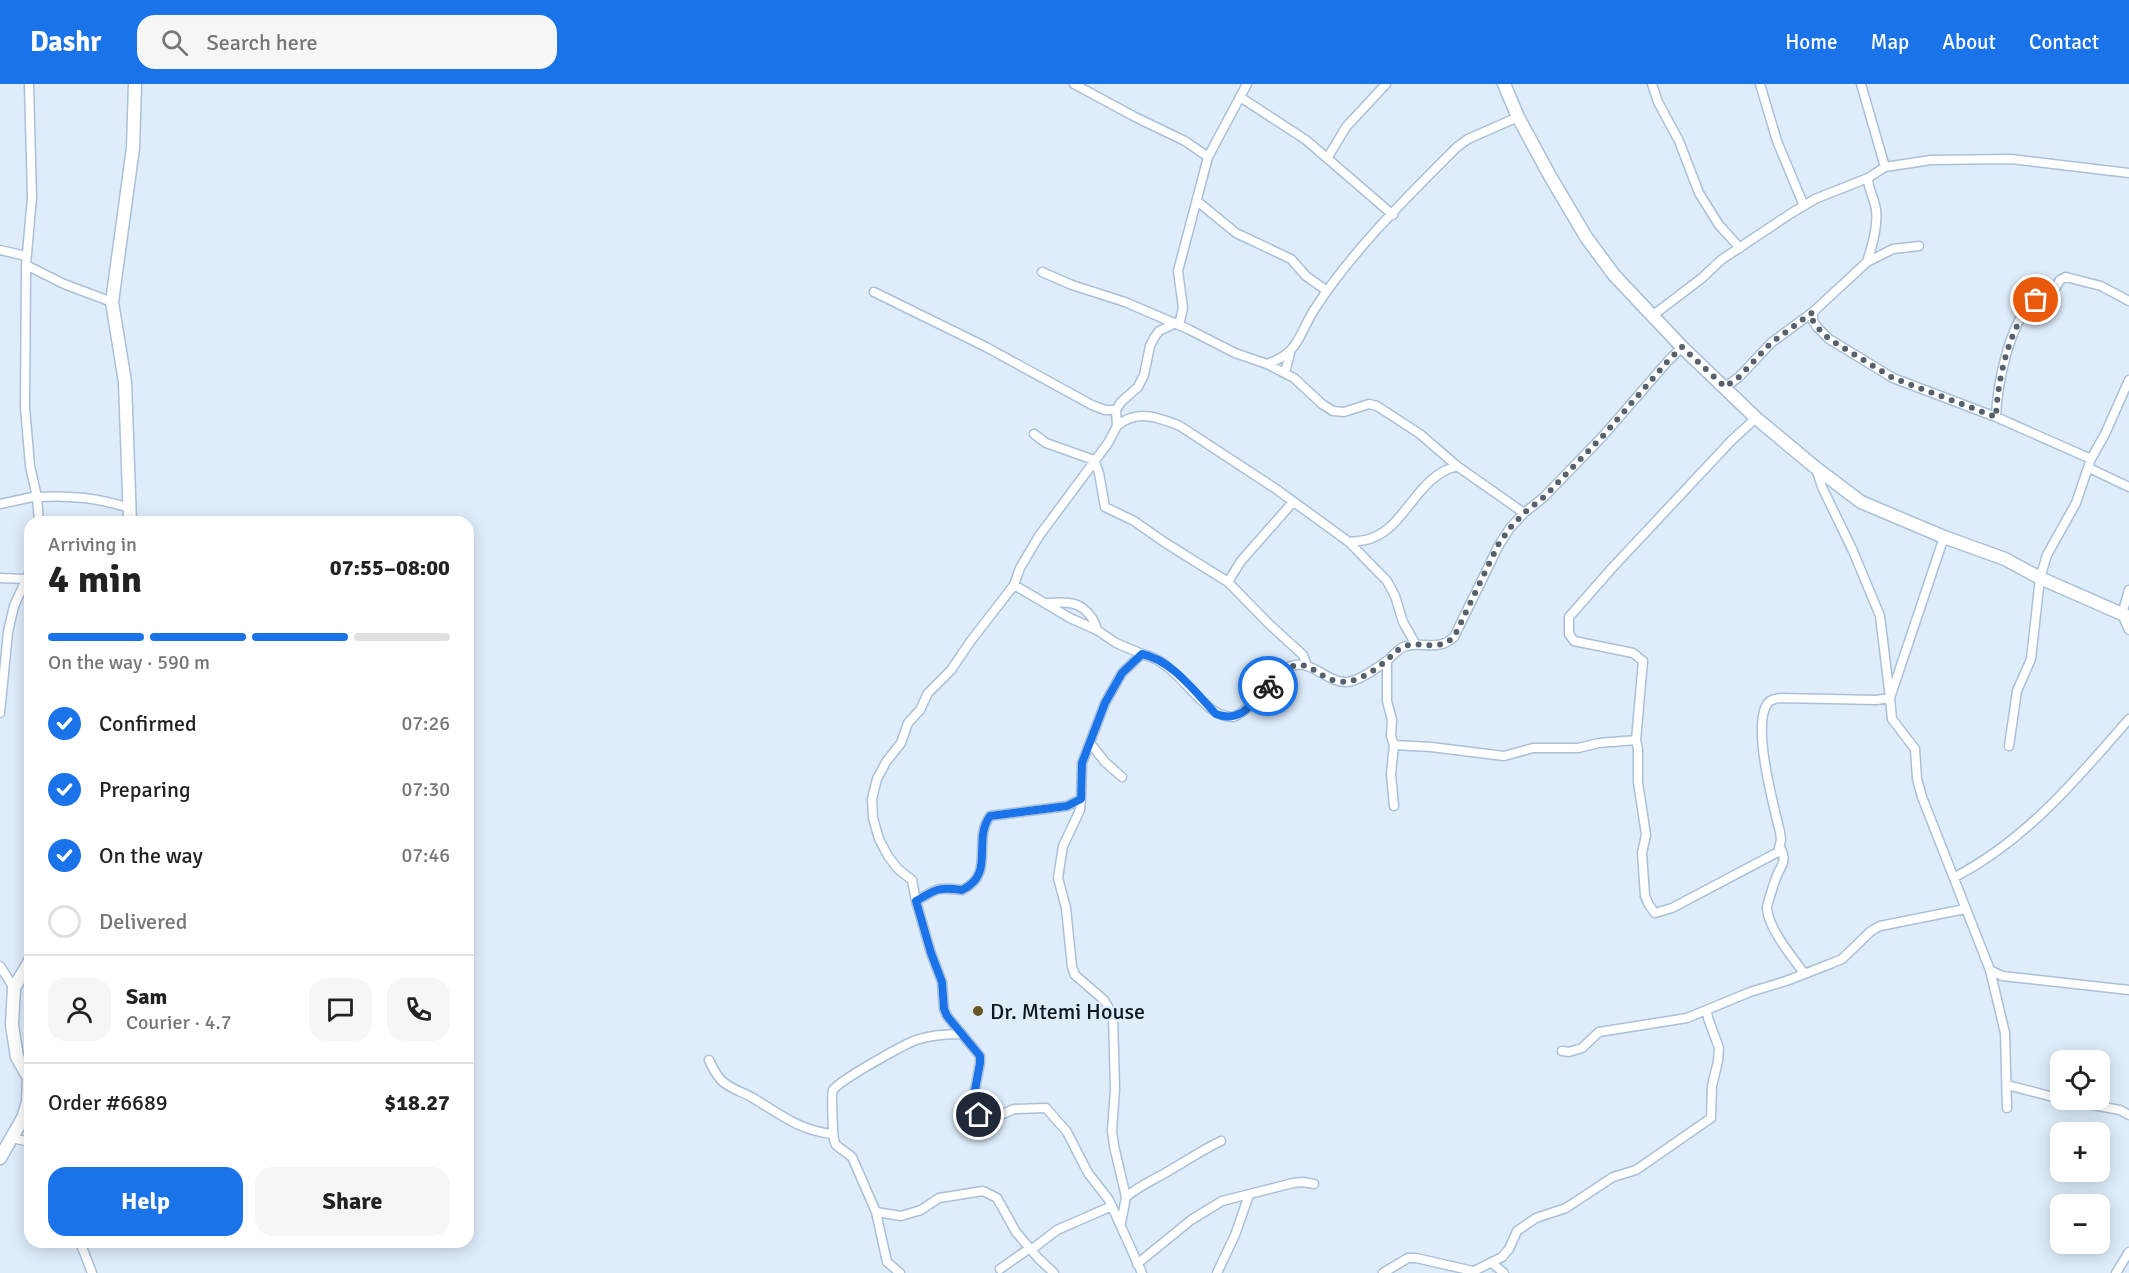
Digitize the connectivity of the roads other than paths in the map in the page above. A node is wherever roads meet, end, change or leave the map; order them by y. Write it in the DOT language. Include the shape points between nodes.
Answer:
graph roads {
  1 [pos="29,84"];
  2 [pos="135,84"];
  3 [pos="1074,84"];
  4 [pos="1247,84"];
  5 [pos="1386,84"];
  6 [pos="1504,84"];
  7 [pos="1652,84"];
  8 [pos="1760,84"];
  9 [pos="1862,84"];
  10 [pos="1240,97"];
  11 [pos="1518,117"];
  12 [pos="1208,157"];
  13 [pos="1328,158"];
  14 [pos="1885,167"];
  15 [pos="2129,173"];
  16 [pos="1868,178"];
  17 [pos="1197,201"];
  18 [pos="1804,206"];
  19 [pos="1393,215"];
  20 [pos="1919,246"];
  21 [pos="1740,248"];
  22 [pos="0,250"];
  23 [pos="26,260"];
  24 [pos="1868,262"];
  25 [pos="1042,272"];
  26 [pos="1327,291"];
  27 [pos="874,292"];
  28 [pos="2129,301"];
  29 [pos="111,302"];
  30 [pos="1813,312"];
  31 [pos="1652,316"];
  32 [pos="1174,324"];
  33 [pos="1682,347"];
  34 [pos="1290,353"];
  35 [pos="1267,364"];
  36 [pos="1286,374"];
  37 [pos="2129,380"];
  38 [pos="1725,387"];
  39 [pos="1116,410"];
  40 [pos="1996,417"];
  41 [pos="1756,418"];
  42 [pos="1117,426"];
  43 [pos="1034,434"];
  44 [pos="1094,460"];
  45 [pos="2090,463"];
  46 [pos="1457,466"];
  47 [pos="1816,468"];
  48 [pos="2129,487"];
  49 [pos="37,496"];
  50 [pos="1293,502"];
  51 [pos="0,504"];
  52 [pos="130,508"];
  53 [pos="1524,513"];
  54 [pos="39,516"];
  55 [pos="130,516"];
  56 [pos="1944,537"];
  57 [pos="1349,542"];
  58 [pos="24,575"];
  59 [pos="0,578"];
  60 [pos="2040,578"];
  61 [pos="1228,582"];
  62 [pos="24,584"];
  63 [pos="1014,585"];
  64 [pos="2129,590"];
  65 [pos="1047,603"];
  66 [pos="2126,616"];
  67 [pos="1097,630"];
  68 [pos="2129,630"];
  69 [pos="1416,645"];
  70 [pos="1142,654"];
  71 [pos="1387,661"];
  72 [pos="1307,666"];
  73 [pos="1890,698"];
  74 [pos="0,713"];
  75 [pos="2129,719"];
  76 [pos="1636,740"];
  77 [pos="1090,743"];
  78 [pos="1394,745"];
  79 [pos="2009,746"];
  80 [pos="1122,777"];
  81 [pos="1081,799"];
  82 [pos="1394,806"];
  83 [pos="1780,847"];
  84 [pos="1955,877"];
  85 [pos="916,901"];
  86 [pos="1965,909"];
  87 [pos="0,966"];
  88 [pos="1990,970"];
  89 [pos="24,972"];
  90 [pos="1804,973"];
  91 [pos="14,988"];
  92 [pos="2129,990"];
  93 [pos="1707,1010"];
  94 [pos="962,1034"];
  95 [pos="1562,1051"];
  96 [pos="709,1060"];
  97 [pos="24,1069"];
  98 [pos="2007,1085"];
  99 [pos="2050,1096"];
  100 [pos="2007,1108"];
  101 [pos="2110,1108"];
  102 [pos="24,1114"];
  103 [pos="2129,1115"];
  104 [pos="23,1118"];
  105 [pos="832,1134"];
  106 [pos="12,1138"];
  107 [pos="24,1141"];
  108 [pos="1221,1141"];
  109 [pos="0,1158"];
  110 [pos="1314,1184"];
  111 [pos="1249,1195"];
  112 [pos="1126,1197"];
  113 [pos="1112,1206"];
  114 [pos="876,1212"];
  115 [pos="1121,1224"];
  116 [pos="82,1248"];
  117 [pos="1030,1249"];
  118 [pos="2129,1252"];
  119 [pos="1492,1263"];
  120 [pos="1137,1264"];
  121 [pos="1000,1269"];
  122 [pos="1472,1272"];
  123 [pos="92,1273"];
  124 [pos="900,1273"];
  125 [pos="1054,1273"];
  126 [pos="1142,1273"];
  127 [pos="1217,1273"];
  128 [pos="1383,1273"];
  129 [pos="1504,1273"];
  130 [pos="2116,1273"];
  1 -- 23 [label="street" via="32,197"];
  2 -- 29 [label="main road" via="133,148"];
  3 -- 12 [label="street" via="1185,141"];
  4 -- 10 [label="street"];
  5 -- 13 [label="street" via="1346,127"];
  6 -- 11 [label="main road"];
  7 -- 21 [label="street" via="1699,193 1719,225"];
  8 -- 18 [label="street" via="1777,141"];
  9 -- 14 [label="street"];
  10 -- 12 [label="street"];
  10 -- 13 [label="street"];
  11 -- 19 [label="street" via="1457,147"];
  11 -- 31 [label="main road" via="1586,237"];
  12 -- 17 [label="street"];
  13 -- 19 [label="street"];
  14 -- 15 [label="street" via="1931,160 1985,159"];
  14 -- 16 [label="street"];
  16 -- 18 [label="street"];
  16 -- 24 [label="street" via="1876,212"];
  17 -- 26 [label="street" via="1236,233 1291,259"];
  17 -- 32 [label="street" via="1178,271 1183,314"];
  18 -- 21 [label="street"];
  19 -- 26 [label="street"];
  20 -- 24 [label="street" via="1893,249"];
  21 -- 31 [label="street"];
  22 -- 23 [label="street"];
  23 -- 29 [label="street" via="64,284"];
  23 -- 49 [label="street" via="25,408"];
  24 -- 30 [label="street"];
  25 -- 32 [label="street"];
  26 -- 34 [label="street"];
  27 -- 39 [label="street" via="1092,405"];
  28 -- 40 [label="street" via="2102,286 2066,277 2051,296 2034,301 2020,320 2006,357"];
  29 -- 52 [label="main road" via="125,382"];
  30 -- 38 [label="street" via="1771,343"];
  30 -- 40 [label="street" via="1813,321 1829,339 1893,378"];
  31 -- 33 [label="main road"];
  32 -- 35 [label="street"];
  32 -- 39 [label="street" via="1154,338 1138,387"];
  33 -- 38 [label="main road"];
  33 -- 53 [label="street" via="1602,437"];
  34 -- 35 [label="street"];
  34 -- 36 [label="street"];
  35 -- 36 [label="street"];
  36 -- 46 [label="street" via="1333,411 1344,412 1368,404 1377,406"];
  37 -- 45 [label="street"];
  38 -- 41 [label="main road"];
  39 -- 42 [label="street"];
  40 -- 45 [label="street"];
  41 -- 47 [label="main road"];
  41 -- 76 [label="street" via="1569,617 1569,634 1574,641 1634,653 1643,661"];
  42 -- 44 [label="street"];
  42 -- 50 [label="street" via="1140,415 1180,426"];
  43 -- 44 [label="street" via="1046,443"];
  44 -- 61 [label="street" via="1105,507 1134,521"];
  44 -- 63 [label="street" via="1029,551"];
  45 -- 48 [label="street"];
  45 -- 60 [label="street" via="2076,503 2047,555"];
  46 -- 53 [label="street"];
  46 -- 57 [label="street" via="1438,474 1374,538"];
  47 -- 56 [label="main road" via="1861,502"];
  47 -- 73 [label="street" via="1880,616"];
  49 -- 51 [label="street"];
  49 -- 52 [label="street" via="100,499"];
  49 -- 54 [label="street"];
  50 -- 57 [label="street"];
  50 -- 61 [label="street" via="1241,561"];
  52 -- 55 [label="main road"];
  53 -- 69 [label="street" via="1498,545 1454,637 1446,644"];
  56 -- 60 [label="main road" via="2005,559"];
  56 -- 73 [label="street"];
  57 -- 69 [label="street" via="1387,581"];
  58 -- 59 [label="street"];
  60 -- 66 [label="main road"];
  60 -- 79 [label="street" via="2031,659 2017,691"];
  61 -- 72 [label="street" via="1303,655"];
  62 -- 74 [label="street" via="8,632"];
  63 -- 65 [label="street"];
  63 -- 85 [label="street" via="951,670 928,693 877,779 872,808 876,829 892,862 912,880"];
  64 -- 66 [label="street"];
  65 -- 67 [label="street"];
  65 -- 67 [label="street" via="1074,604 1091,616"];
  66 -- 68 [label="street"];
  67 -- 70 [label="street" via="1116,644"];
  69 -- 71 [label="street" via="1397,650"];
  70 -- 72 [label="street" via="1168,666 1216,714 1224,717 1240,715 1286,668"];
  70 -- 77 [label="street" via="1122,673"];
  71 -- 72 [label="street" via="1348,682"];
  71 -- 78 [label="street" via="1387,700"];
  73 -- 83 [label="street" via="1780,698 1768,702 1761,733"];
  73 -- 84 [label="street" via="1892,719 1915,749 1922,797"];
  75 -- 84 [label="street" via="2071,786 2035,820 1990,857"];
  76 -- 78 [label="street" via="1578,748 1533,748 1504,756"];
  76 -- 83 [label="street" via="1646,835 1642,853 1645,896 1655,913 1775,855"];
  77 -- 80 [label="street"];
  77 -- 81 [label="street" via="1082,763"];
  78 -- 82 [label="street"];
  81 -- 85 [label="street" via="1067,806 990,816 984,826 980,873 975,880 962,890 943,887"];
  81 -- 112 [label="street" via="1080,810 1063,846 1058,878 1075,975 1104,1000 1113,1015 1112,1131"];
  83 -- 90 [label="street" via="1784,864 1777,873 1767,911 1780,939"];
  84 -- 86 [label="street"];
  85 -- 94 [label="street" via="942,982 944,1009"];
  86 -- 88 [label="street"];
  86 -- 90 [label="street" via="1880,926 1842,959"];
  87 -- 91 [label="street"];
  88 -- 92 [label="street" via="2002,976"];
  88 -- 98 [label="street" via="2005,1033"];
  89 -- 91 [label="main road"];
  90 -- 93 [label="street"];
  91 -- 97 [label="main road" via="13,1041"];
  93 -- 95 [label="street" via="1668,1023 1599,1032 1582,1048"];
  93 -- 119 [label="street" via="1719,1048 1711,1118 1636,1170 1613,1177 1575,1203 1527,1223 1517,1231 1505,1254"];
  94 -- 105 [label="street" via="917,1040 839,1084 831,1096"];
  94 -- 113 [label="street" via="980,1056 975,1090 980,1118 987,1121 1014,1109 1046,1108 1067,1132 1088,1173"];
  96 -- 105 [label="street" via="721,1080 735,1090 784,1119 814,1132"];
  98 -- 99 [label="street"];
  98 -- 100 [label="street"];
  101 -- 103 [label="street"];
  102 -- 104 [label="main road"];
  104 -- 106 [label="main road"];
  105 -- 114 [label="street" via="836,1145 854,1161"];
  106 -- 107 [label="street"];
  106 -- 109 [label="main road"];
  108 -- 112 [label="street"];
  110 -- 111 [label="street" via="1293,1183"];
  111 -- 120 [label="street" via="1209,1208"];
  111 -- 127 [label="street"];
  112 -- 115 [label="street"];
  113 -- 115 [label="street"];
  113 -- 117 [label="street" via="1057,1230"];
  114 -- 117 [label="street" via="901,1216 921,1210 939,1198 986,1192 997,1197 1010,1224"];
  114 -- 124 [label="street" via="887,1262"];
  115 -- 120 [label="street"];
  116 -- 123 [label="street"];
  117 -- 121 [label="street"];
  117 -- 125 [label="street"];
  118 -- 130 [label="street"];
  119 -- 122 [label="street"];
  119 -- 129 [label="street"];
  120 -- 126 [label="street"];
  122 -- 128 [label="street" via="1408,1258"];
}
